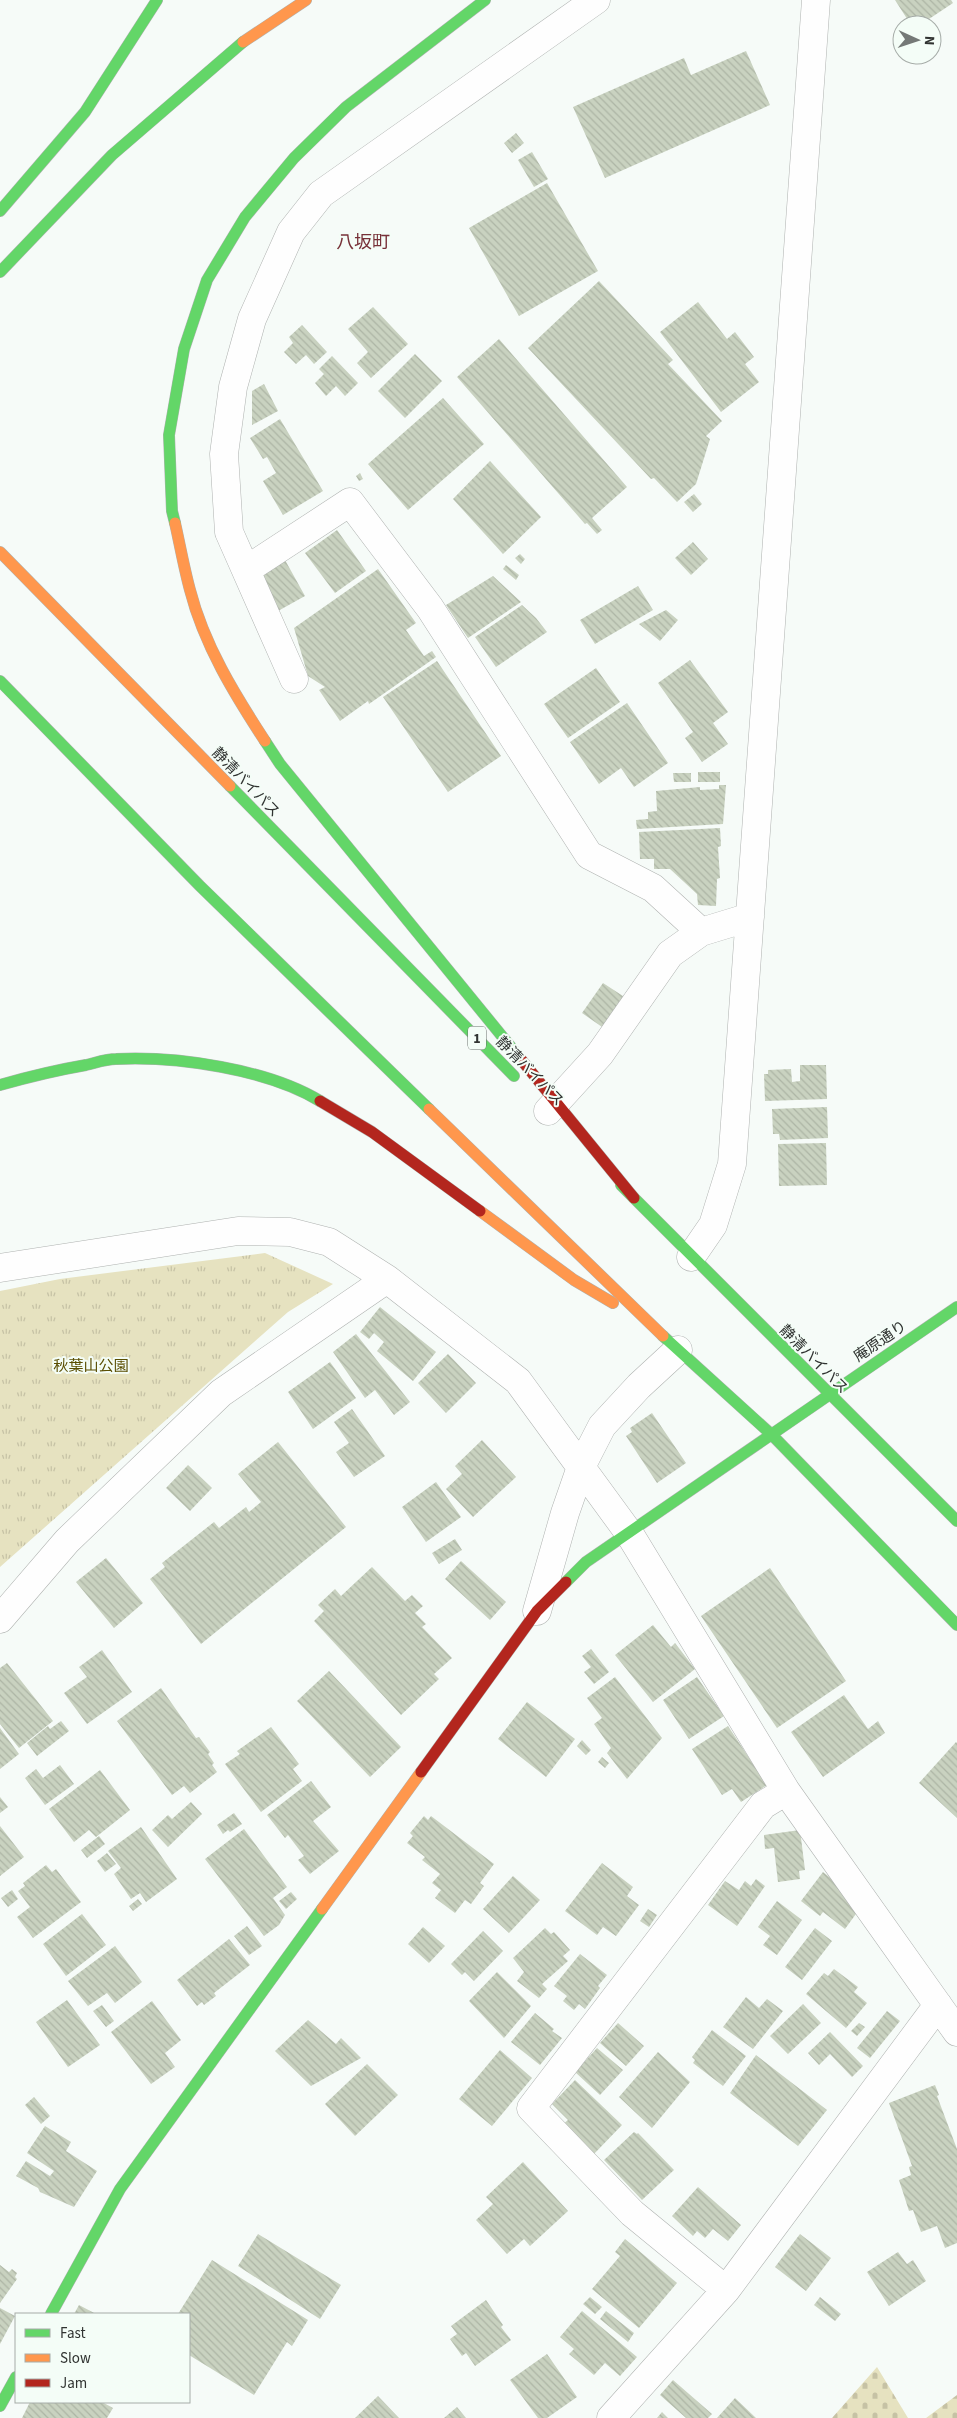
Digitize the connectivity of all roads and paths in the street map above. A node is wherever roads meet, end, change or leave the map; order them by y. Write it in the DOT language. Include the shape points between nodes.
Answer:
graph roads {
  1 [pos="156,0"];
  2 [pos="306,0"];
  3 [pos="484,0"];
  4 [pos="596,0"];
  5 [pos="816,0"];
  6 [pos="0,211"];
  7 [pos="0,272"];
  8 [pos="0,552"];
  9 [pos="246,570"];
  10 [pos="294,679"];
  11 [pos="0,681"];
  12 [pos="750,917"];
  13 [pos="701,932"];
  14 [pos="520,1082"];
  15 [pos="0,1086"];
  16 [pos="548,1106"];
  17 [pos="691,1257"];
  18 [pos="0,1268"];
  19 [pos="387,1278"];
  20 [pos="957,1307"];
  21 [pos="651,1325"];
  22 [pos="678,1350"];
  23 [pos="828,1394"];
  24 [pos="772,1435"];
  25 [pos="581,1467"];
  26 [pos="957,1521"];
  27 [pos="629,1533"];
  28 [pos="536,1611"];
  29 [pos="0,1619"];
  30 [pos="957,1625"];
  31 [pos="786,1791"];
  32 [pos="938,2005"];
  33 [pos="957,2032"];
  34 [pos="726,2290"];
  35 [pos="52,2313"];
  36 [pos="15,2379"];
  37 [pos="0,2406"];
  38 [pos="611,2418"];
  1 -- 6 [label="main road" via="84,113"];
  2 -- 7 [label="main road" via="236,47 112,155"];
  3 -- 16 [label="main road, 静清バイパス" via="346,107 294,158 245,217 207,280 184,349 169,435 172,511 190,592 218,663 234,693 280,764"];
  4 -- 9 [label="street" via="321,194 291,232 252,319 233,387 224,454 229,532"];
  5 -- 12 [label="street"];
  8 -- 14 [label="main road, 静清バイパス / 1"];
  9 -- 10 [label="street"];
  9 -- 13 [label="street" via="350,502 430,608 589,855 653,888"];
  11 -- 21 [label="main road" via="200,886"];
  12 -- 13 [label="street"];
  12 -- 17 [label="street" via="732,1164 713,1225"];
  13 -- 16 [label="street" via="670,954 600,1054"];
  15 -- 21 [label="main road" via="48,1072 114,1059 170,1060 236,1070 305,1092 372,1132 574,1280"];
  16 -- 17 [label="main road, 静清バイパス"];
  17 -- 23 [label="main road, 静清バイパス"];
  18 -- 19 [label="street" via="238,1231 290,1232 329,1242"];
  19 -- 25 [label="street" via="518,1380"];
  19 -- 29 [label="street" via="220,1393 67,1541"];
  20 -- 23 [label="main road, 庵原通り"];
  21 -- 22 [label="main road"];
  22 -- 24 [label="main road"];
  22 -- 25 [label="street" via="602,1426"];
  23 -- 24 [label="main road, 庵原通り"];
  23 -- 26 [label="main road, 静清バイパス"];
  24 -- 27 [label="main road, 庵原通り"];
  24 -- 30 [label="main road"];
  25 -- 27 [label="street"];
  25 -- 28 [label="street"];
  27 -- 28 [label="main road, 庵原通り" via="586,1562"];
  27 -- 31 [label="street"];
  28 -- 35 [label="main road, 庵原通り" via="120,2189"];
  31 -- 32 [label="street"];
  31 -- 34 [label="street" via="763,1805 531,2108 632,2213"];
  32 -- 33 [label="street"];
  32 -- 34 [label="street"];
  34 -- 38 [label="street"];
  36 -- 37 [label="main road"];
}
